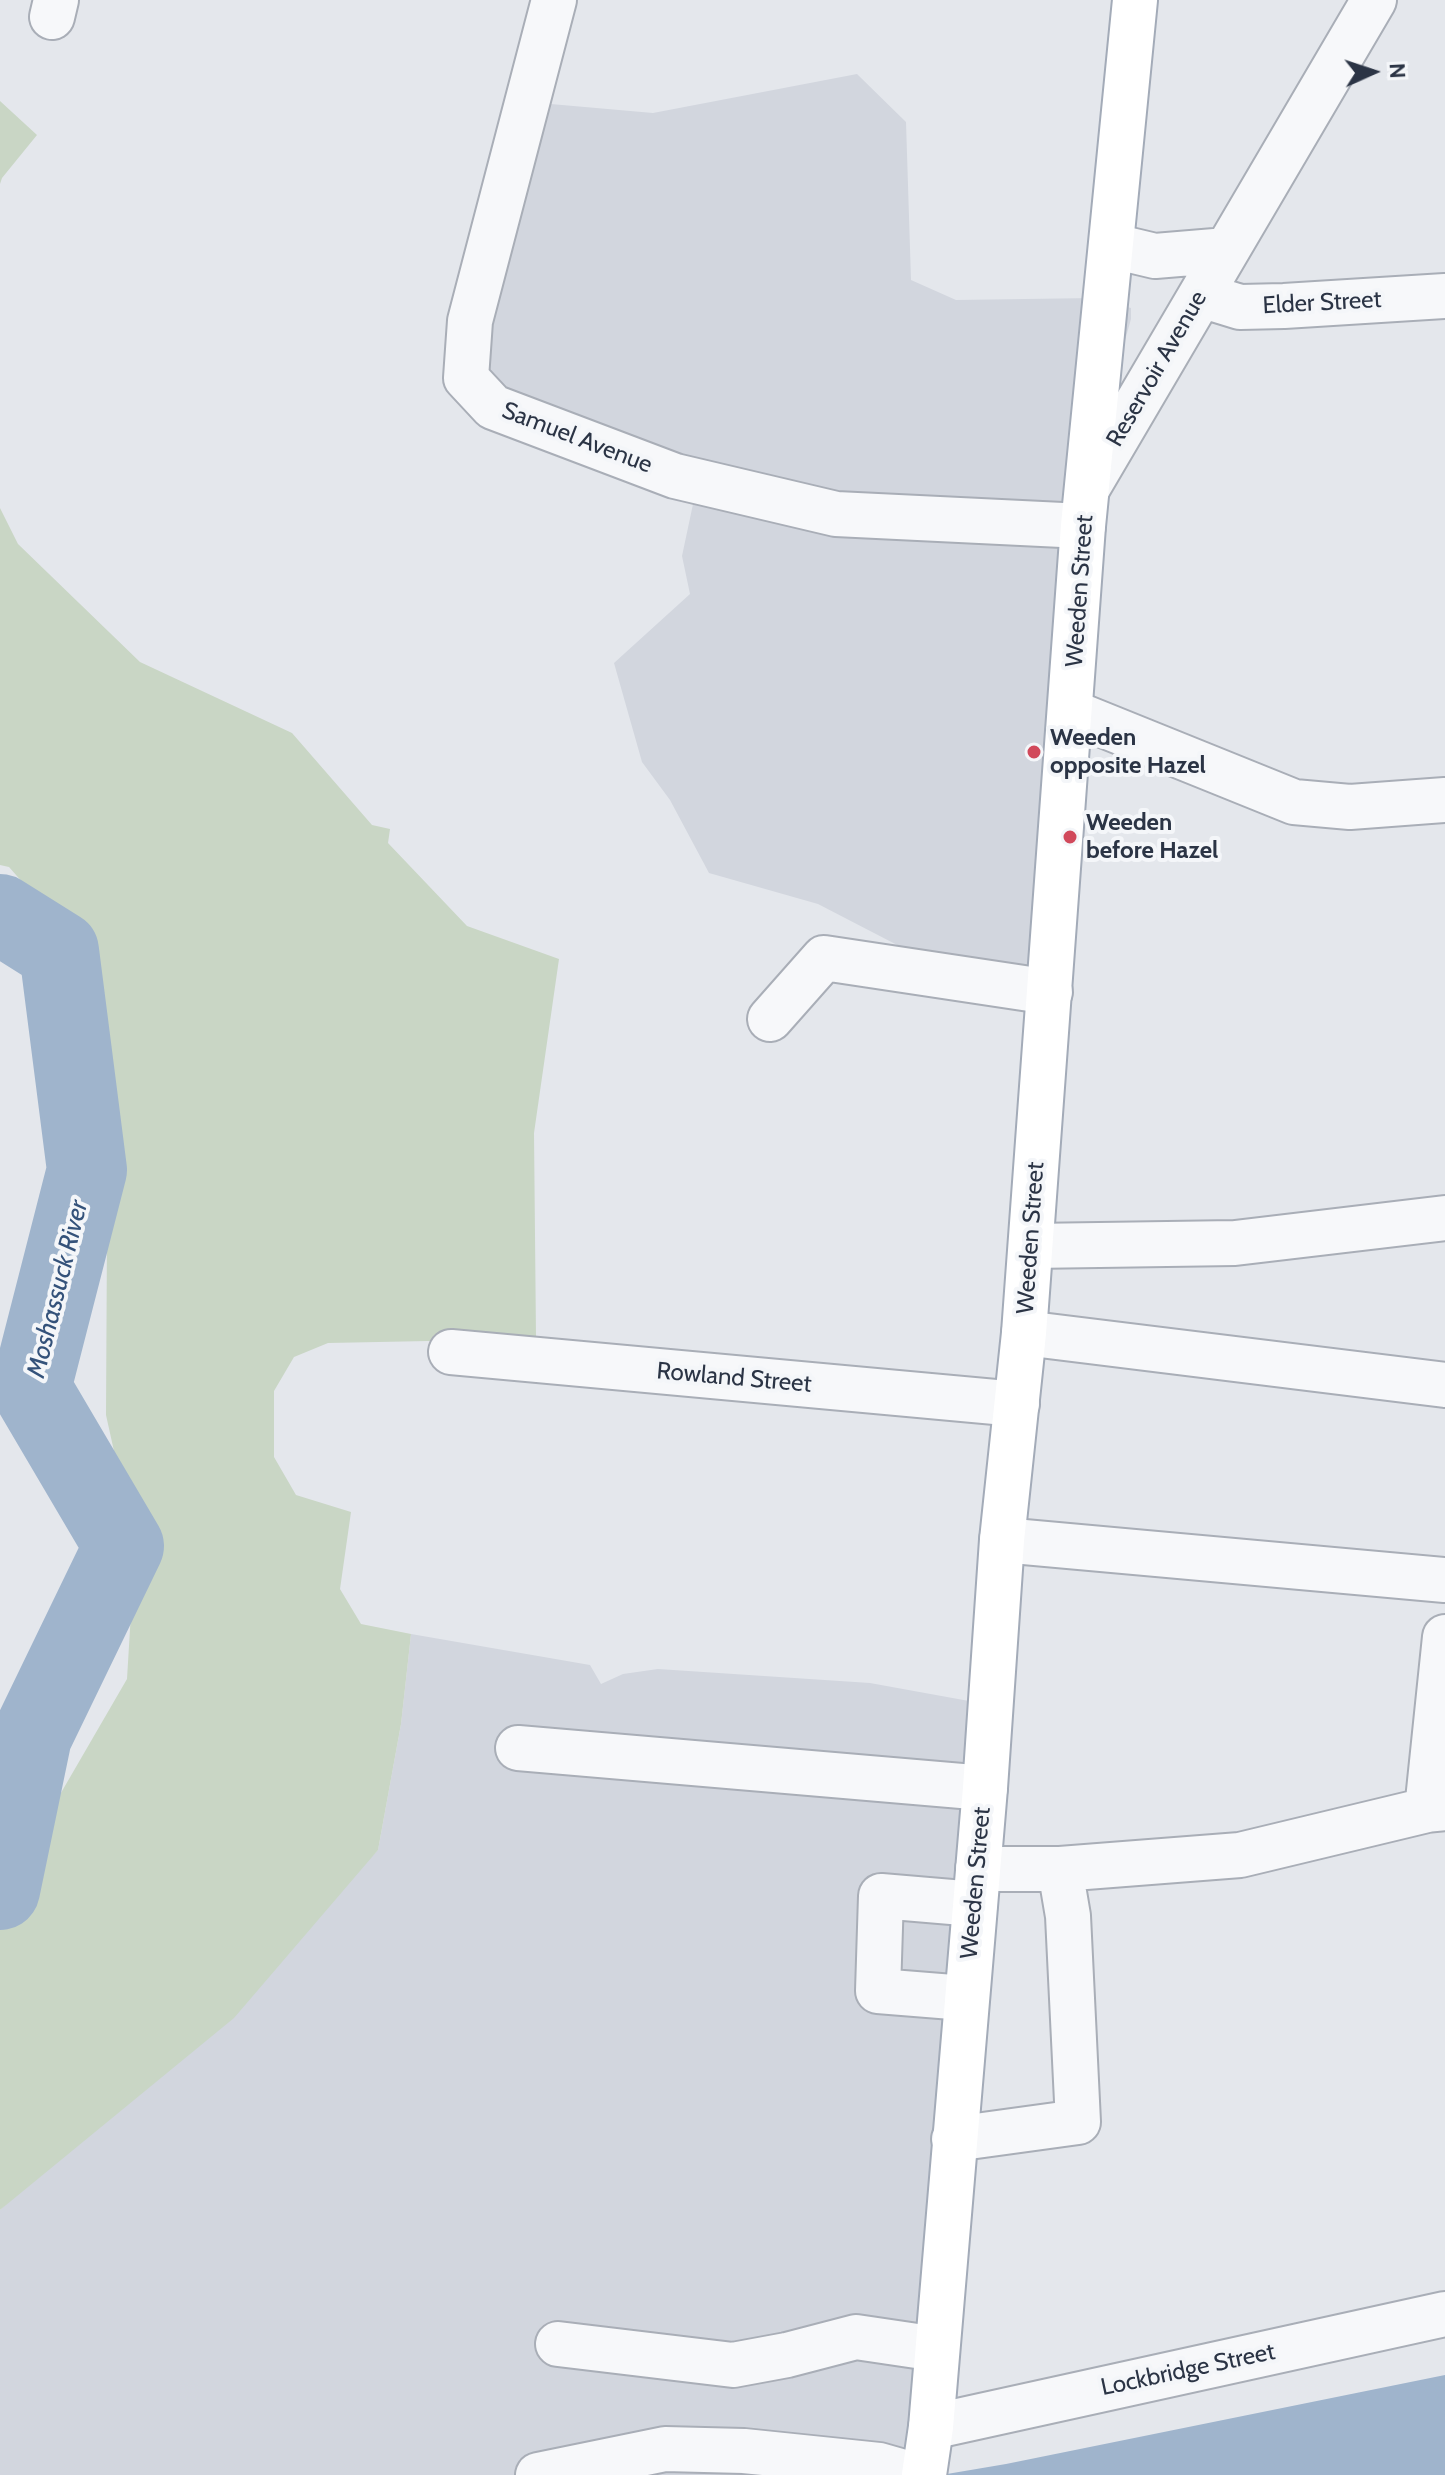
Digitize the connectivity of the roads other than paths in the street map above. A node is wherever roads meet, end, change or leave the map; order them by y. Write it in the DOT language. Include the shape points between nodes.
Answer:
graph roads {
  1 [pos="554,0"];
  2 [pos="1135,0"];
  3 [pos="1374,0"];
  4 [pos="1113,246"];
  5 [pos="1227,250"];
  6 [pos="1201,295"];
  7 [pos="1445,296"];
  8 [pos="1086,506"];
  9 [pos="1071,712"];
  10 [pos="1445,800"];
  11 [pos="1050,992"];
  12 [pos="770,1019"];
  13 [pos="1445,1218"];
  14 [pos="1031,1246"];
  15 [pos="1024,1333"];
  16 [pos="451,1352"];
  17 [pos="1445,1385"];
  18 [pos="1017,1404"];
  19 [pos="1002,1540"];
  20 [pos="1445,1580"];
  21 [pos="1445,1637"];
  22 [pos="518,1748"];
  23 [pos="985,1788"];
  24 [pos="1436,1809"];
  25 [pos="1060,1869"];
  26 [pos="976,1886"];
  27 [pos="965,1998"];
  28 [pos="954,2139"];
  29 [pos="1445,2314"];
  30 [pos="558,2344"];
  31 [pos="937,2349"];
  32 [pos="931,2427"];
  33 [pos="538,2475"];
  34 [pos="914,2475"];
  35 [pos="924,2475"];
  1 -- 8 [label="street, Samuel Avenue" via="470,321 466,378 493,407 675,476 836,514"];
  2 -- 4 [label="main road, Weeden Street"];
  3 -- 5 [label="street, Reservoir Avenue"];
  4 -- 5 [label="street, Reservoir Avenue" via="1155,256"];
  4 -- 8 [label="main road, Weeden Street"];
  5 -- 6 [label="street, Reservoir Avenue"];
  6 -- 7 [label="street, Elder Street" via="1240,307"];
  6 -- 8 [label="street, Reservoir Avenue"];
  8 -- 9 [label="main road, Weeden Street"];
  9 -- 10 [label="street" via="1294,802 1350,807"];
  9 -- 11 [label="main road, Weeden Street"];
  11 -- 12 [label="street" via="824,958"];
  11 -- 14 [label="main road, Weeden Street"];
  13 -- 14 [label="street" via="1235,1243"];
  14 -- 15 [label="main road, Weeden Street"];
  15 -- 17 [label="street"];
  15 -- 18 [label="main road, Weeden Street"];
  16 -- 18 [label="street, Rowland Street"];
  18 -- 19 [label="main road, Weeden Street"];
  19 -- 20 [label="street"];
  19 -- 23 [label="main road, Weeden Street"];
  21 -- 24 [label="street"];
  22 -- 23 [label="street"];
  23 -- 26 [label="main road, Weeden Street"];
  24 -- 25 [label="street" via="1240,1855"];
  25 -- 26 [label="street"];
  25 -- 28 [label="street" via="1068,1916 1078,2122"];
  26 -- 27 [label="main road, Weeden Street"];
  26 -- 27 [label="street" via="881,1896 878,1991"];
  27 -- 28 [label="main road, Weeden Street"];
  28 -- 31 [label="main road, Weeden Street"];
  29 -- 32 [label="street, Lockbridge Street"];
  30 -- 31 [label="street" via="733,2365 856,2337"];
  31 -- 32 [label="main road, Weeden Street"];
  32 -- 35 [label="main road, Weeden Street"];
  33 -- 34 [label="street" via="665,2449 879,2465"];
}
